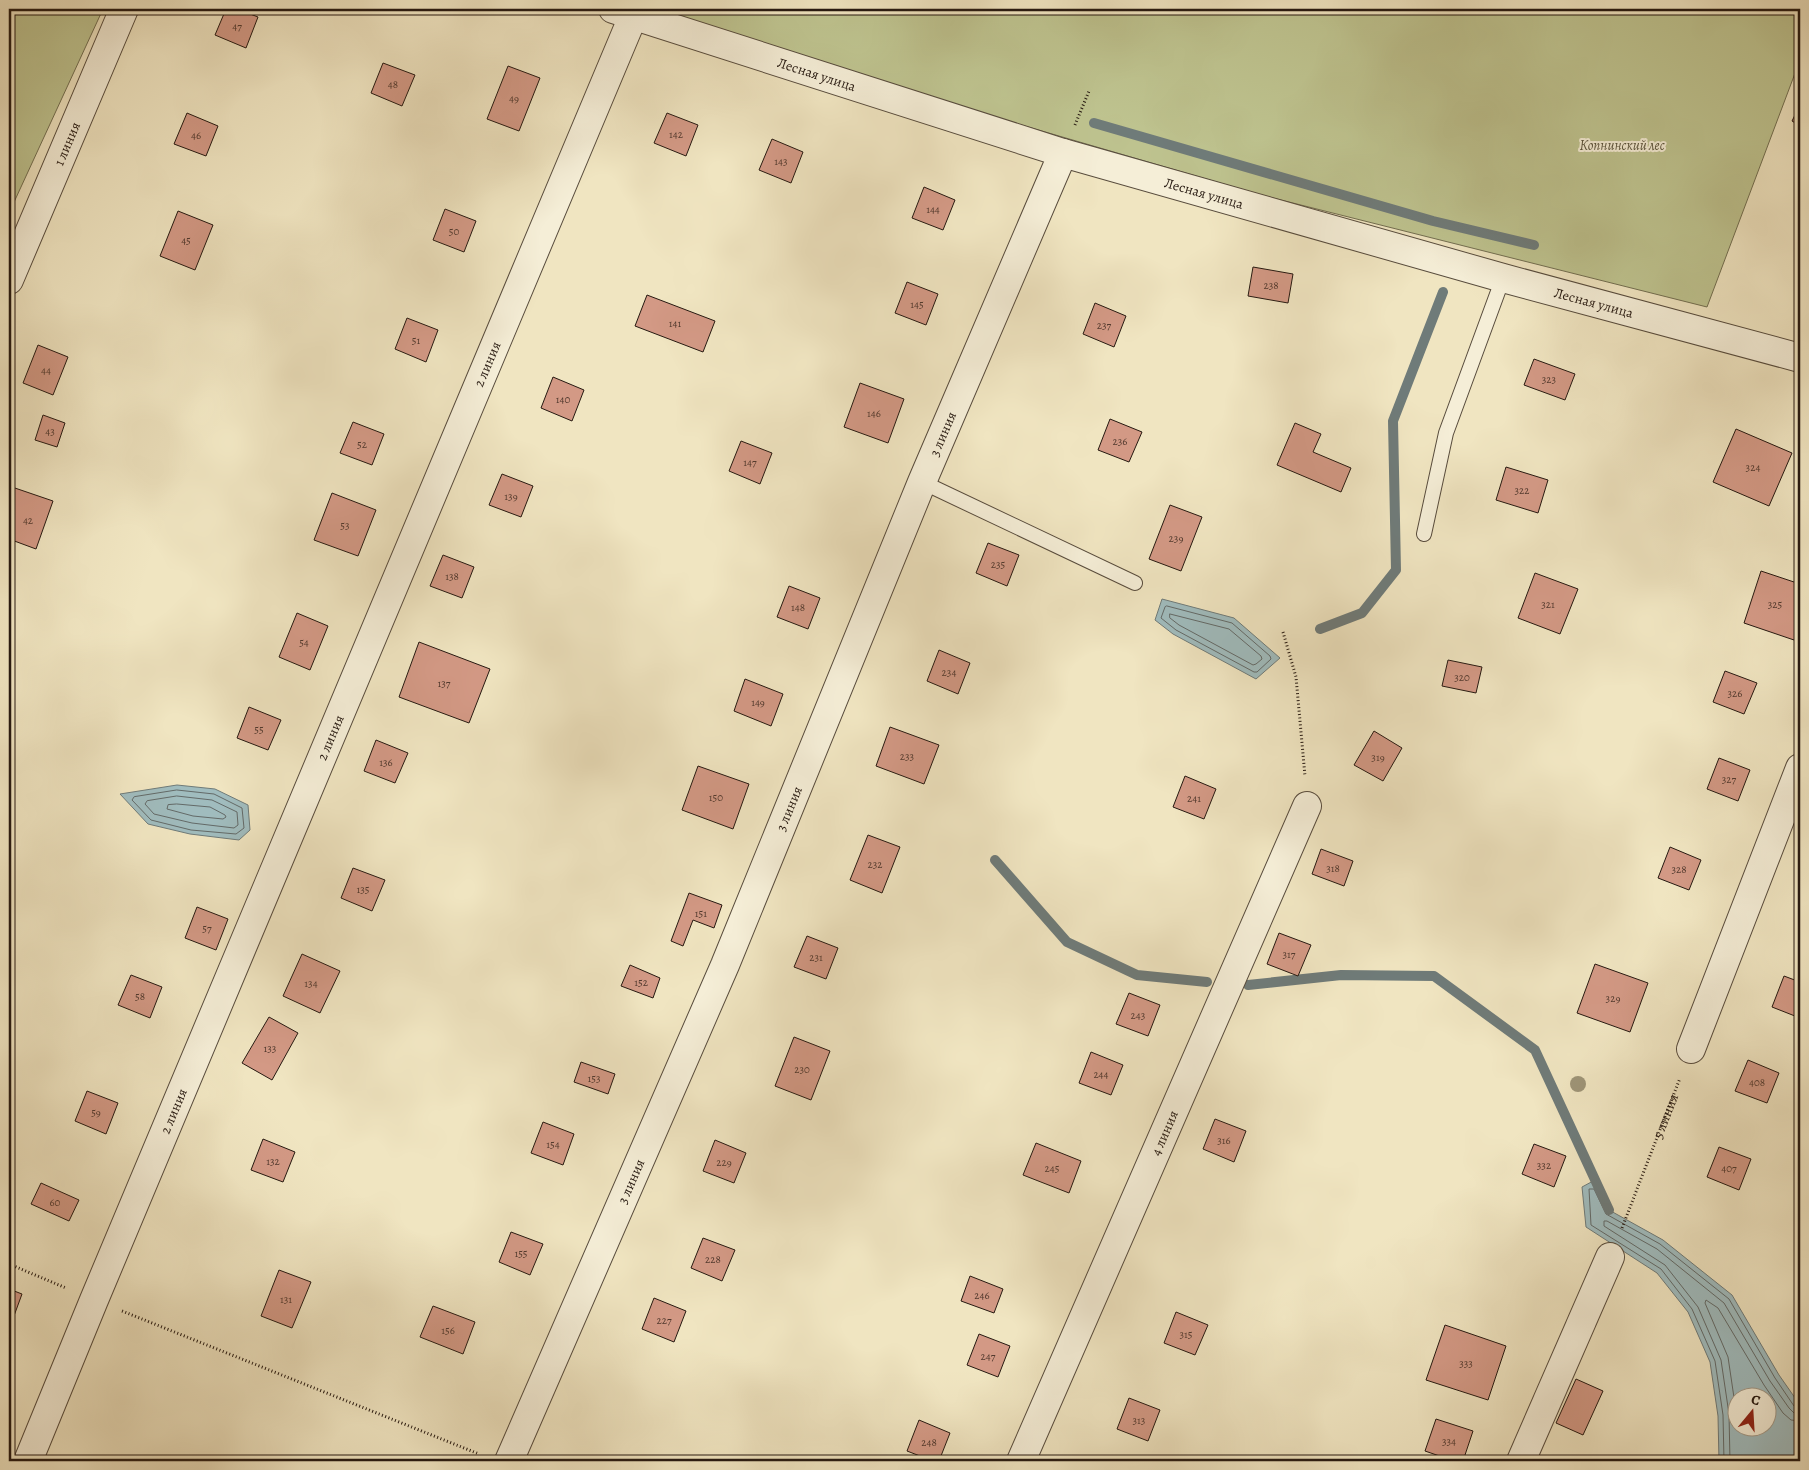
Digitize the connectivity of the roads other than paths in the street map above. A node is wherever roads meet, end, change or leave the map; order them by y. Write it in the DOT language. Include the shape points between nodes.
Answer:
graph roads {
  1 [pos="124,9"];
  2 [pos="624,12"];
  3 [pos="1063,153"];
  4 [pos="1503,278"];
  5 [pos="9,280"];
  6 [pos="1800,358"];
  7 [pos="922,482"];
  8 [pos="1424,534"];
  9 [pos="1135,583"];
  10 [pos="1800,768"];
  11 [pos="1308,806"];
  12 [pos="1691,1049"];
  13 [pos="1610,1257"];
  14 [pos="498,1459"];
  15 [pos="28,1461"];
  16 [pos="1021,1461"];
  17 [pos="1521,1461"];
  1 -- 5 [label="street, 1 линия"];
  2 -- 3 [label="street, Лесная улица"];
  2 -- 15 [label="street, 2 линия"];
  3 -- 4 [label="street, Лесная улица"];
  3 -- 7 [label="street, 3 линия"];
  4 -- 6 [label="street, Лесная улица"];
  4 -- 8 [label="lane" via="1446,433"];
  7 -- 9 [label="lane"];
  7 -- 14 [label="street, 3 линия" via="725,965"];
  10 -- 12 [label="street"];
  11 -- 16 [label="street, 4 линия"];
  13 -- 17 [label="street"];
}
